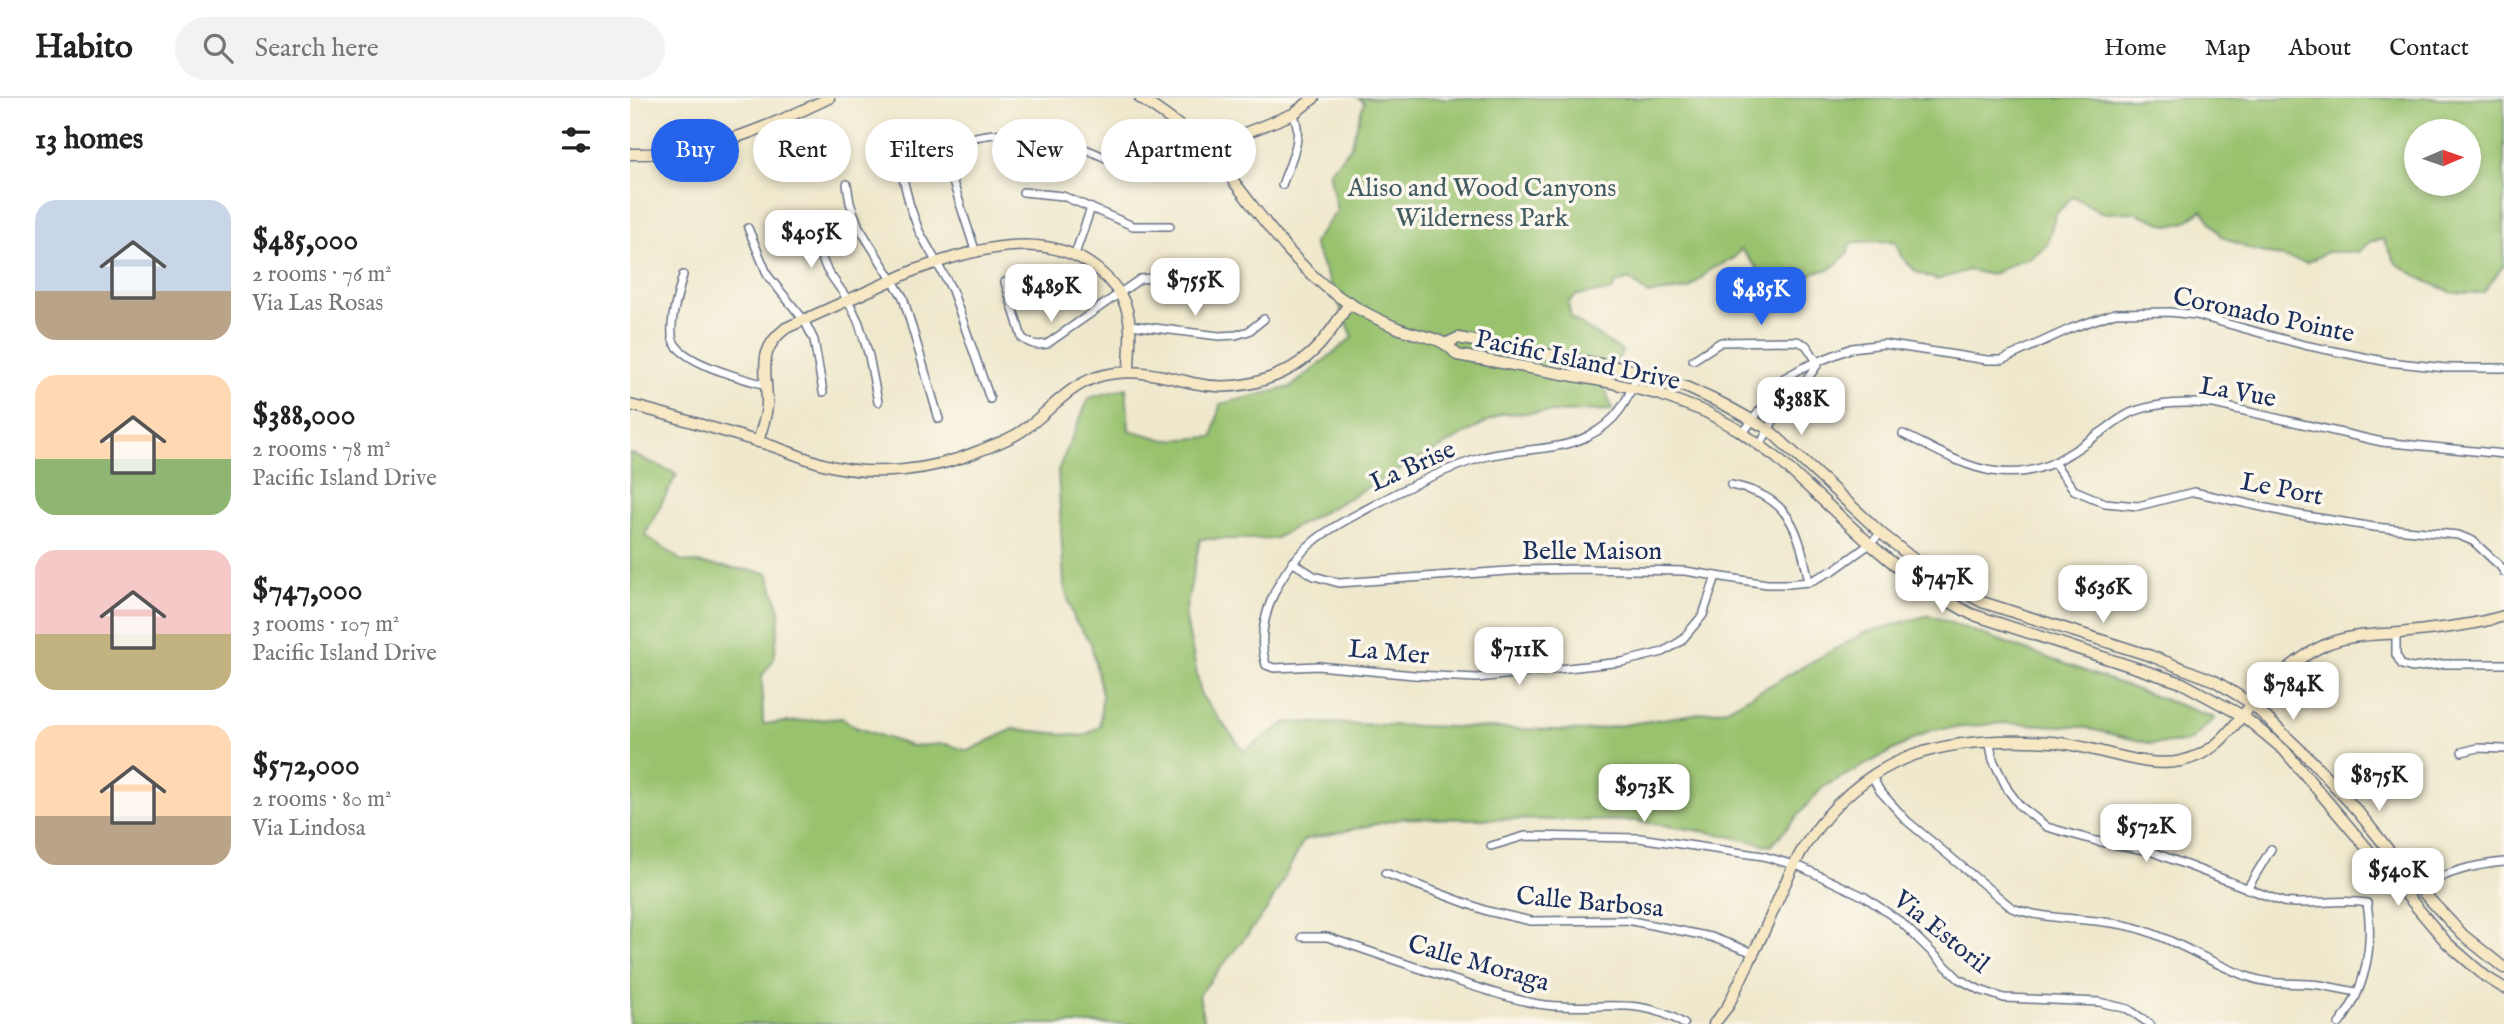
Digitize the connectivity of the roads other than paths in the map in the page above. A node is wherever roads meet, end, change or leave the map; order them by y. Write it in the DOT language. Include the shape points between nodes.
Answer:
graph roads {
  1 [pos="829,98"];
  2 [pos="1140,98"];
  3 [pos="1314,98"];
  4 [pos="1293,114"];
  5 [pos="1167,119"];
  6 [pos="1256,128"];
  7 [pos="630,154"];
  8 [pos="1101,154"];
  9 [pos="903,182"];
  10 [pos="1234,182"];
  11 [pos="847,184"];
  12 [pos="1282,185"];
  13 [pos="1023,192"];
  14 [pos="1091,208"];
  15 [pos="806,223"];
  16 [pos="1170,226"];
  17 [pos="748,229"];
  18 [pos="976,253"];
  19 [pos="1075,254"];
  20 [pos="936,263"];
  21 [pos="683,275"];
  22 [pos="894,280"];
  23 [pos="1223,281"];
  24 [pos="1005,282"];
  25 [pos="1120,294"];
  26 [pos="848,300"];
  27 [pos="1350,302"];
  28 [pos="1264,319"];
  29 [pos="804,320"];
  30 [pos="1130,325"];
  31 [pos="1447,343"];
  32 [pos="1693,360"];
  33 [pos="1818,363"];
  34 [pos="2504,368"];
  35 [pos="1638,371"];
  36 [pos="1129,372"];
  37 [pos="766,385"];
  38 [pos="1633,387"];
  39 [pos="823,392"];
  40 [pos="990,399"];
  41 [pos="878,402"];
  42 [pos="630,405"];
  43 [pos="939,419"];
  44 [pos="1753,421"];
  45 [pos="1768,429"];
  46 [pos="1743,433"];
  47 [pos="1903,434"];
  48 [pos="758,442"];
  49 [pos="1760,445"];
  50 [pos="2504,454"];
  51 [pos="2055,464"];
  52 [pos="1731,485"];
  53 [pos="1881,533"];
  54 [pos="1870,544"];
  55 [pos="1292,562"];
  56 [pos="2504,572"];
  57 [pos="1716,576"];
  58 [pos="1809,582"];
  59 [pos="2504,616"];
  60 [pos="2396,633"];
  61 [pos="2504,664"];
  62 [pos="1266,665"];
  63 [pos="2252,704"];
  64 [pos="2243,716"];
  65 [pos="1989,740"];
  66 [pos="2504,749"];
  67 [pos="2462,752"];
  68 [pos="1872,777"];
  69 [pos="1491,846"];
  70 [pos="2272,849"];
  71 [pos="2504,862"];
  72 [pos="1794,867"];
  73 [pos="1385,873"];
  74 [pos="2393,880"];
  75 [pos="2419,888"];
  76 [pos="2248,889"];
  77 [pos="2425,916"];
  78 [pos="1303,937"];
  79 [pos="1754,953"];
  80 [pos="2504,968"];
  81 [pos="2504,988"];
  82 [pos="2357,992"];
  83 [pos="1684,1024"];
  84 [pos="1714,1024"];
  85 [pos="2150,1024"];
  86 [pos="2339,1024"];
  1 -- 7 [label="main road" via="719,144 653,155"];
  2 -- 5 [label="main road, Pacific Island Drive"];
  3 -- 4 [label="main road"];
  4 -- 6 [label="main road"];
  4 -- 12 [label="street" via="1298,139"];
  8 -- 18 [label="street" via="1019,135 982,136 954,145 948,159 951,176"];
  9 -- 20 [label="street" via="909,206"];
  10 -- 27 [label="main road, Pacific Island Drive" via="1292,254 1328,289"];
  11 -- 22 [label="street" via="859,227"];
  13 -- 14 [label="street" via="1063,196"];
  14 -- 16 [label="street" via="1133,226"];
  14 -- 19 [label="street"];
  15 -- 26 [label="street" via="827,270"];
  17 -- 29 [label="street" via="768,276"];
  18 -- 19 [label="main road" via="1042,246"];
  18 -- 20 [label="main road"];
  19 -- 25 [label="main road" via="1104,275"];
  20 -- 22 [label="main road"];
  20 -- 40 [label="street" via="952,290"];
  21 -- 37 [label="street" via="671,327 679,350"];
  22 -- 26 [label="main road"];
  22 -- 43 [label="street" via="913,326"];
  23 -- 25 [label="street" via="1201,289 1154,276 1140,279"];
  24 -- 25 [label="street" via="1022,338 1038,345 1047,344"];
  25 -- 30 [label="main road"];
  26 -- 29 [label="main road"];
  26 -- 41 [label="street" via="865,339"];
  27 -- 31 [label="main road, Pacific Island Drive" via="1404,330"];
  27 -- 36 [label="main road" via="1310,354 1271,378 1209,386"];
  28 -- 30 [label="street" via="1249,331 1219,336"];
  29 -- 37 [label="main road" via="775,337 768,348"];
  29 -- 39 [label="street" via="814,340"];
  30 -- 36 [label="main road"];
  31 -- 35 [label="main road, Pacific Island Drive" via="1458,338"];
  31 -- 38 [label="main road, Pacific Island Drive" via="1457,355"];
  32 -- 33 [label="street" via="1721,342 1797,341 1806,345"];
  33 -- 34 [label="street, Coronado Pointe" via="1852,348 1884,344 2002,360 2115,313 2169,312 2388,362 2446,369"];
  33 -- 44 [label="street, Coronado Pointe" via="1784,377"];
  33 -- 45 [label="street"];
  35 -- 38 [label="street, La Brise"];
  35 -- 44 [label="main road, Pacific Island Drive" via="1688,388"];
  36 -- 48 [label="main road" via="1088,380 1013,436 943,464 878,471 850,469"];
  37 -- 48 [label="main road" via="767,407"];
  38 -- 46 [label="main road, Pacific Island Drive" via="1706,412"];
  38 -- 55 [label="street, La Brise" via="1621,411 1586,438 1483,457 1433,476 1335,526"];
  42 -- 48 [label="main road"];
  44 -- 45 [label="main road, Pacific Island Drive"];
  44 -- 46 [label="street, Coronado Pointe"];
  45 -- 49 [label="street"];
  45 -- 53 [label="main road, Pacific Island Drive"];
  46 -- 49 [label="main road, Pacific Island Drive"];
  47 -- 51 [label="street, La Vue" via="1977,468 2009,473"];
  49 -- 54 [label="main road, Pacific Island Drive"];
  50 -- 51 [label="street, La Vue" via="2382,442 2214,404 2175,402 2132,412"];
  51 -- 56 [label="street, Le Port" via="2074,490 2105,503 2137,506 2194,492 2294,514 2458,535 2473,541"];
  52 -- 58 [label="street" via="1770,498 1786,513"];
  53 -- 54 [label="street, Belle Maison"];
  53 -- 63 [label="main road, Pacific Island Drive" via="1936,577 1982,602 2163,660 2216,681"];
  54 -- 58 [label="street, Belle Maison"];
  54 -- 64 [label="main road, Pacific Island Drive" via="1918,584 1971,614 2182,683"];
  55 -- 57 [label="street, Belle Maison" via="1314,576 1339,583 1522,570 1666,570"];
  55 -- 62 [label="street, La Brise" via="1269,609 1264,633"];
  57 -- 58 [label="street, Belle Maison" via="1767,584"];
  57 -- 62 [label="street, La Mer" via="1703,615 1681,640 1663,652 1622,662 1477,678"];
  59 -- 60 [label="main road"];
  60 -- 61 [label="street" via="2396,655 2412,668"];
  60 -- 63 [label="main road" via="2362,634 2328,643 2280,675"];
  63 -- 64 [label="main road"];
  63 -- 75 [label="main road, Pacific Island Drive" via="2320,770"];
  64 -- 65 [label="main road" via="2214,747 2172,763 2066,743"];
  64 -- 74 [label="main road, Pacific Island Drive" via="2284,750"];
  65 -- 68 [label="main road" via="1940,746 1887,766"];
  65 -- 76 [label="street" via="2008,790 2047,827 2150,850"];
  66 -- 67 [label="street"];
  68 -- 72 [label="main road" via="1830,812"];
  68 -- 82 [label="street" via="1907,821 2012,908 2041,917 2108,923 2151,933 2247,976 2276,984"];
  69 -- 72 [label="street, Via Estoril" via="1525,836 1639,838 1763,856"];
  70 -- 76 [label="street"];
  71 -- 75 [label="street" via="2476,864"];
  72 -- 79 [label="main road"];
  72 -- 85 [label="street, Via Estoril" via="1865,897 1901,922 1959,979 1980,990 2004,998 2099,1002 2127,1009"];
  73 -- 79 [label="street, Calle Barbosa" via="1487,911 1531,921 1627,920 1711,937"];
  74 -- 75 [label="main road"];
  74 -- 77 [label="main road, Pacific Island Drive"];
  75 -- 77 [label="main road"];
  75 -- 80 [label="main road, Pacific Island Drive" via="2463,935"];
  76 -- 82 [label="street" via="2299,904 2367,903 2369,947"];
  77 -- 81 [label="main road, Pacific Island Drive" via="2447,943"];
  78 -- 83 [label="street, Calle Moraga" via="1327,937 1538,1004 1638,1005"];
  79 -- 84 [label="main road"];
  82 -- 86 [label="street"];
}
